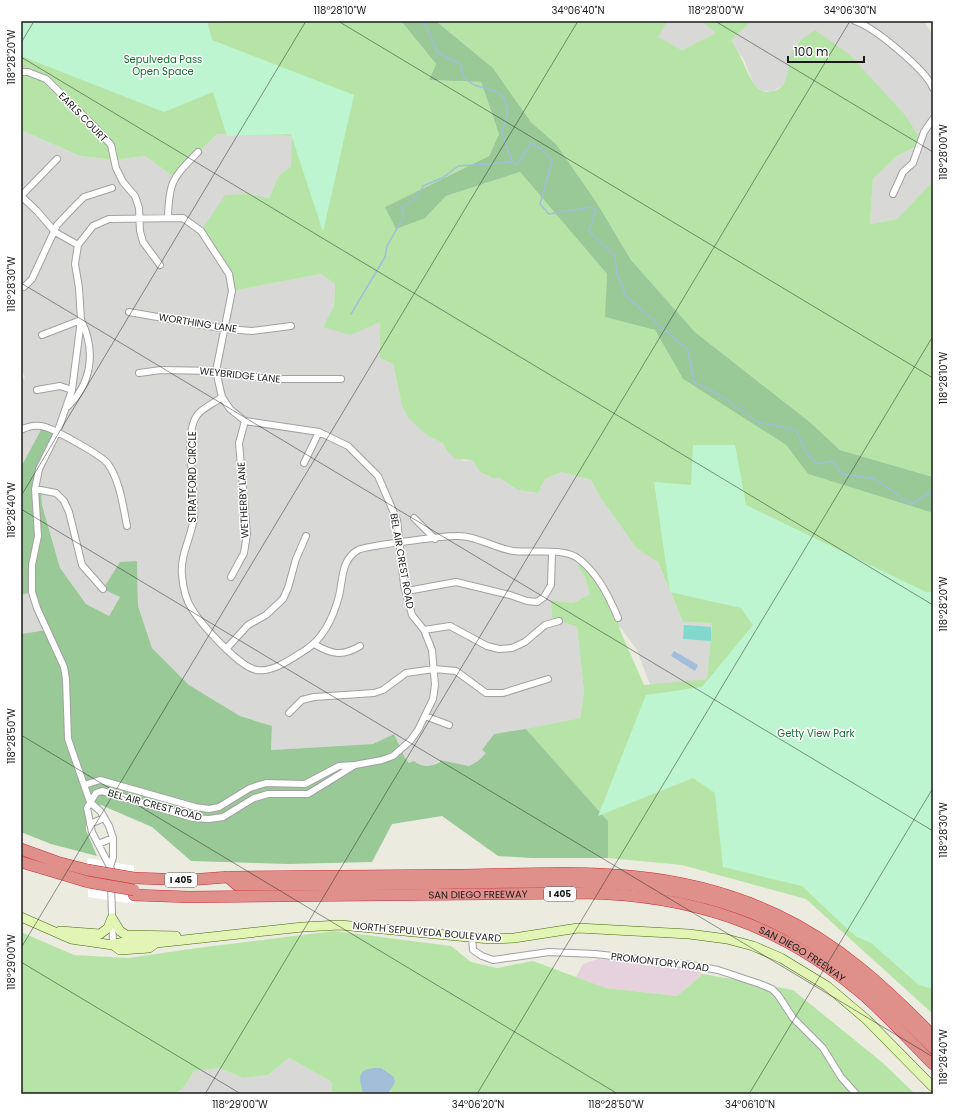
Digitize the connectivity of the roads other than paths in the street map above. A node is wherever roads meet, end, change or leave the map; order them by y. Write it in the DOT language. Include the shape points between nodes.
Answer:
graph roads {
  1 [pos="855,21"];
  2 [pos="21,72"];
  3 [pos="933,88"];
  4 [pos="933,120"];
  5 [pos="198,152"];
  6 [pos="56,159"];
  7 [pos="112,188"];
  8 [pos="893,194"];
  9 [pos="21,196"];
  10 [pos="140,218"];
  11 [pos="168,218"];
  12 [pos="55,232"];
  13 [pos="78,245"];
  14 [pos="160,265"];
  15 [pos="24,287"];
  16 [pos="129,312"];
  17 [pos="81,320"];
  18 [pos="291,326"];
  19 [pos="226,329"];
  20 [pos="42,335"];
  21 [pos="216,371"];
  22 [pos="139,373"];
  23 [pos="342,380"];
  24 [pos="37,390"];
  25 [pos="72,390"];
  26 [pos="222,398"];
  27 [pos="66,408"];
  28 [pos="245,421"];
  29 [pos="21,430"];
  30 [pos="319,432"];
  31 [pos="57,433"];
  32 [pos="304,464"];
  33 [pos="35,489"];
  34 [pos="414,518"];
  35 [pos="128,526"];
  36 [pos="306,536"];
  37 [pos="435,539"];
  38 [pos="399,544"];
  39 [pos="552,553"];
  40 [pos="231,577"];
  41 [pos="103,589"];
  42 [pos="407,591"];
  43 [pos="618,618"];
  44 [pos="559,621"];
  45 [pos="424,630"];
  46 [pos="314,644"];
  47 [pos="360,646"];
  48 [pos="227,648"];
  49 [pos="434,669"];
  50 [pos="548,679"];
  51 [pos="288,714"];
  52 [pos="425,716"];
  53 [pos="449,725"];
  54 [pos="356,765"];
  55 [pos="84,785"];
  56 [pos="90,802"];
  57 [pos="104,818"];
  58 [pos="90,824"];
  59 [pos="112,838"];
  60 [pos="98,844"];
  61 [pos="21,849"];
  62 [pos="21,862"];
  63 [pos="110,867"];
  64 [pos="21,868"];
  65 [pos="228,877"];
  66 [pos="88,885"];
  67 [pos="134,893"];
  68 [pos="21,917"];
  69 [pos="112,918"];
  70 [pos="41,927"];
  71 [pos="195,938"];
  72 [pos="472,938"];
  73 [pos="113,945"];
  74 [pos="933,1036"];
  75 [pos="933,1048"];
  76 [pos="933,1056"];
  77 [pos="933,1064"];
  78 [pos="933,1087"];
  79 [pos="856,1094"];
  1 -- 3 [label="street" via="882,37 923,74"];
  2 -- 10 [label="street, EARLS COURT" via="46,79 111,145 116,168 123,182 135,196 140,208"];
  4 -- 8 [label="street" via="924,132 913,163 903,172"];
  5 -- 11 [label="street" via="174,177 168,194"];
  6 -- 9 [label="street"];
  7 -- 12 [label="street" via="84,197 57,225"];
  9 -- 12 [label="street" via="37,210"];
  10 -- 11 [label="street, BEL AIR CREST ROAD"];
  10 -- 13 [label="street, BEL AIR CREST ROAD" via="109,219 94,226"];
  10 -- 14 [label="street, EARLS COURT" via="143,242"];
  11 -- 19 [label="street, BEL AIR CREST ROAD" via="183,218 201,231 229,274 232,292"];
  12 -- 13 [label="street"];
  12 -- 15 [label="street" via="32,279"];
  13 -- 17 [label="street, BEL AIR CREST ROAD" via="75,264 80,288"];
  16 -- 19 [label="street, WORTHING LANE"];
  17 -- 20 [label="street"];
  17 -- 25 [label="street, BEL AIR CREST ROAD"];
  17 -- 27 [label="street, BEL AIR CREST ROAD" via="89,343 89,367 81,389"];
  18 -- 19 [label="street, WORTHING LANE" via="252,331"];
  19 -- 21 [label="street, BEL AIR CREST ROAD"];
  21 -- 22 [label="street, WEYBRIDGE LANE" via="161,370"];
  21 -- 23 [label="street, WEYBRIDGE LANE" via="268,379"];
  21 -- 26 [label="street, BEL AIR CREST ROAD"];
  24 -- 25 [label="street" via="60,386"];
  25 -- 27 [label="street, BEL AIR CREST ROAD"];
  26 -- 28 [label="street, BEL AIR CREST ROAD" via="230,410"];
  26 -- 48 [label="street, STRATFORD CIRCLE" via="198,414 192,427 195,515 183,554 182,574 185,594 191,608 206,628"];
  27 -- 31 [label="street, BEL AIR CREST ROAD"];
  28 -- 30 [label="street, BEL AIR CREST ROAD"];
  28 -- 40 [label="street, WETHERBY LANE" via="239,443 247,534 244,553"];
  29 -- 31 [label="street" via="28,426 43,426"];
  30 -- 32 [label="street"];
  30 -- 38 [label="street, BEL AIR CREST ROAD" via="348,446 378,476 397,520"];
  31 -- 33 [label="street, BEL AIR CREST ROAD" via="39,470"];
  31 -- 35 [label="street" via="98,454 108,463 115,476"];
  33 -- 41 [label="street" via="56,494 64,501 82,565"];
  33 -- 55 [label="street, BEL AIR CREST ROAD" via="38,536 32,566 32,592 64,667 68,739"];
  34 -- 37 [label="street"];
  36 -- 48 [label="street" via="283,599 266,615 248,626"];
  37 -- 38 [label="street, STRATFORD CIRCLE"];
  37 -- 39 [label="street, STRATFORD CIRCLE" via="457,536 514,551"];
  38 -- 42 [label="street, BEL AIR CREST ROAD"];
  38 -- 46 [label="street, STRATFORD CIRCLE" via="359,550 347,562 342,572 339,594 329,624"];
  39 -- 42 [label="street" via="551,585 544,597 537,602 456,582"];
  39 -- 43 [label="street, STRATFORD CIRCLE" via="573,556 583,563 611,601"];
  42 -- 45 [label="street, BEL AIR CREST ROAD" via="412,615"];
  44 -- 45 [label="street" via="545,625 525,642 512,648 486,646 450,626"];
  45 -- 49 [label="street, BEL AIR CREST ROAD" via="432,650"];
  46 -- 47 [label="street" via="327,652 336,653 351,652"];
  46 -- 48 [label="street, STRATFORD CIRCLE" via="271,669 258,671 247,668"];
  49 -- 50 [label="street" via="456,671 486,693 503,693"];
  49 -- 51 [label="street" via="406,672 383,690 374,693 302,700"];
  49 -- 52 [label="street, BEL AIR CREST ROAD" via="433,699"];
  52 -- 53 [label="street"];
  52 -- 54 [label="street, BEL AIR CREST ROAD" via="410,741 392,756"];
  54 -- 55 [label="street, BEL AIR CREST ROAD" via="339,766 305,784 266,783 250,788 219,807 209,809 100,780"];
  54 -- 56 [label="street, BEL AIR CREST ROAD" via="308,794 268,794 254,798 223,817 209,819 193,818 102,791 96,793"];
  55 -- 56 [label="street, BEL AIR CREST ROAD"];
  56 -- 57 [label="street, BEL AIR CREST ROAD"];
  56 -- 58 [label="street, BEL AIR CREST ROAD" via="87,808"];
  57 -- 58 [label="street"];
  57 -- 59 [label="street, BEL AIR CREST ROAD"];
  58 -- 60 [label="street, BEL AIR CREST ROAD"];
  59 -- 60 [label="street"];
  59 -- 63 [label="street, BEL AIR CREST ROAD" via="114,848"];
  60 -- 63 [label="street, BEL AIR CREST ROAD"];
  61 -- 65 [label="highway, SAN DIEGO FREEWAY / I 405, bridge" via="88,870 134,878 189,880"];
  62 -- 66 [label="highway"];
  63 -- 69 [label="street, BEL AIR CREST ROAD"];
  64 -- 66 [label="highway, SAN DIEGO FREEWAY / I 405" via="55,880"];
  65 -- 74 [label="highway, SAN DIEGO FREEWAY / I 405" via="615,874 658,878 696,886 760,907 818,937 877,980"];
  65 -- 75 [label="highway" via="237,885 623,883 694,894 767,920 829,954 870,986"];
  66 -- 67 [label="highway, SAN DIEGO FREEWAY / I 405"];
  67 -- 76 [label="highway" via="602,888 669,894 732,912 795,939 857,982"];
  67 -- 77 [label="highway, SAN DIEGO FREEWAY / I 405" via="197,897 584,893 671,900 750,924 814,958 870,1001"];
  68 -- 70 [label="main road"];
  69 -- 70 [label="main road" via="108,928 103,933 95,935"];
  69 -- 71 [label="main road" via="120,931 126,935"];
  69 -- 73 [label="street, BEL AIR CREST ROAD"];
  70 -- 73 [label="main road, NORTH SEPULVEDA BOULEVARD" via="76,940"];
  71 -- 72 [label="main road, NORTH SEPULVEDA BOULEVARD" via="334,925 366,926"];
  71 -- 73 [label="main road, NORTH SEPULVEDA BOULEVARD"];
  72 -- 78 [label="main road, NORTH SEPULVEDA BOULEVARD" via="514,938 578,928 696,935 753,946 794,964 832,990 866,1019"];
  72 -- 79 [label="street, PROMONTORY ROAD" via="473,950 492,960 549,952 595,954 708,968 770,988 780,997 800,1025 823,1048 841,1077"];
}
